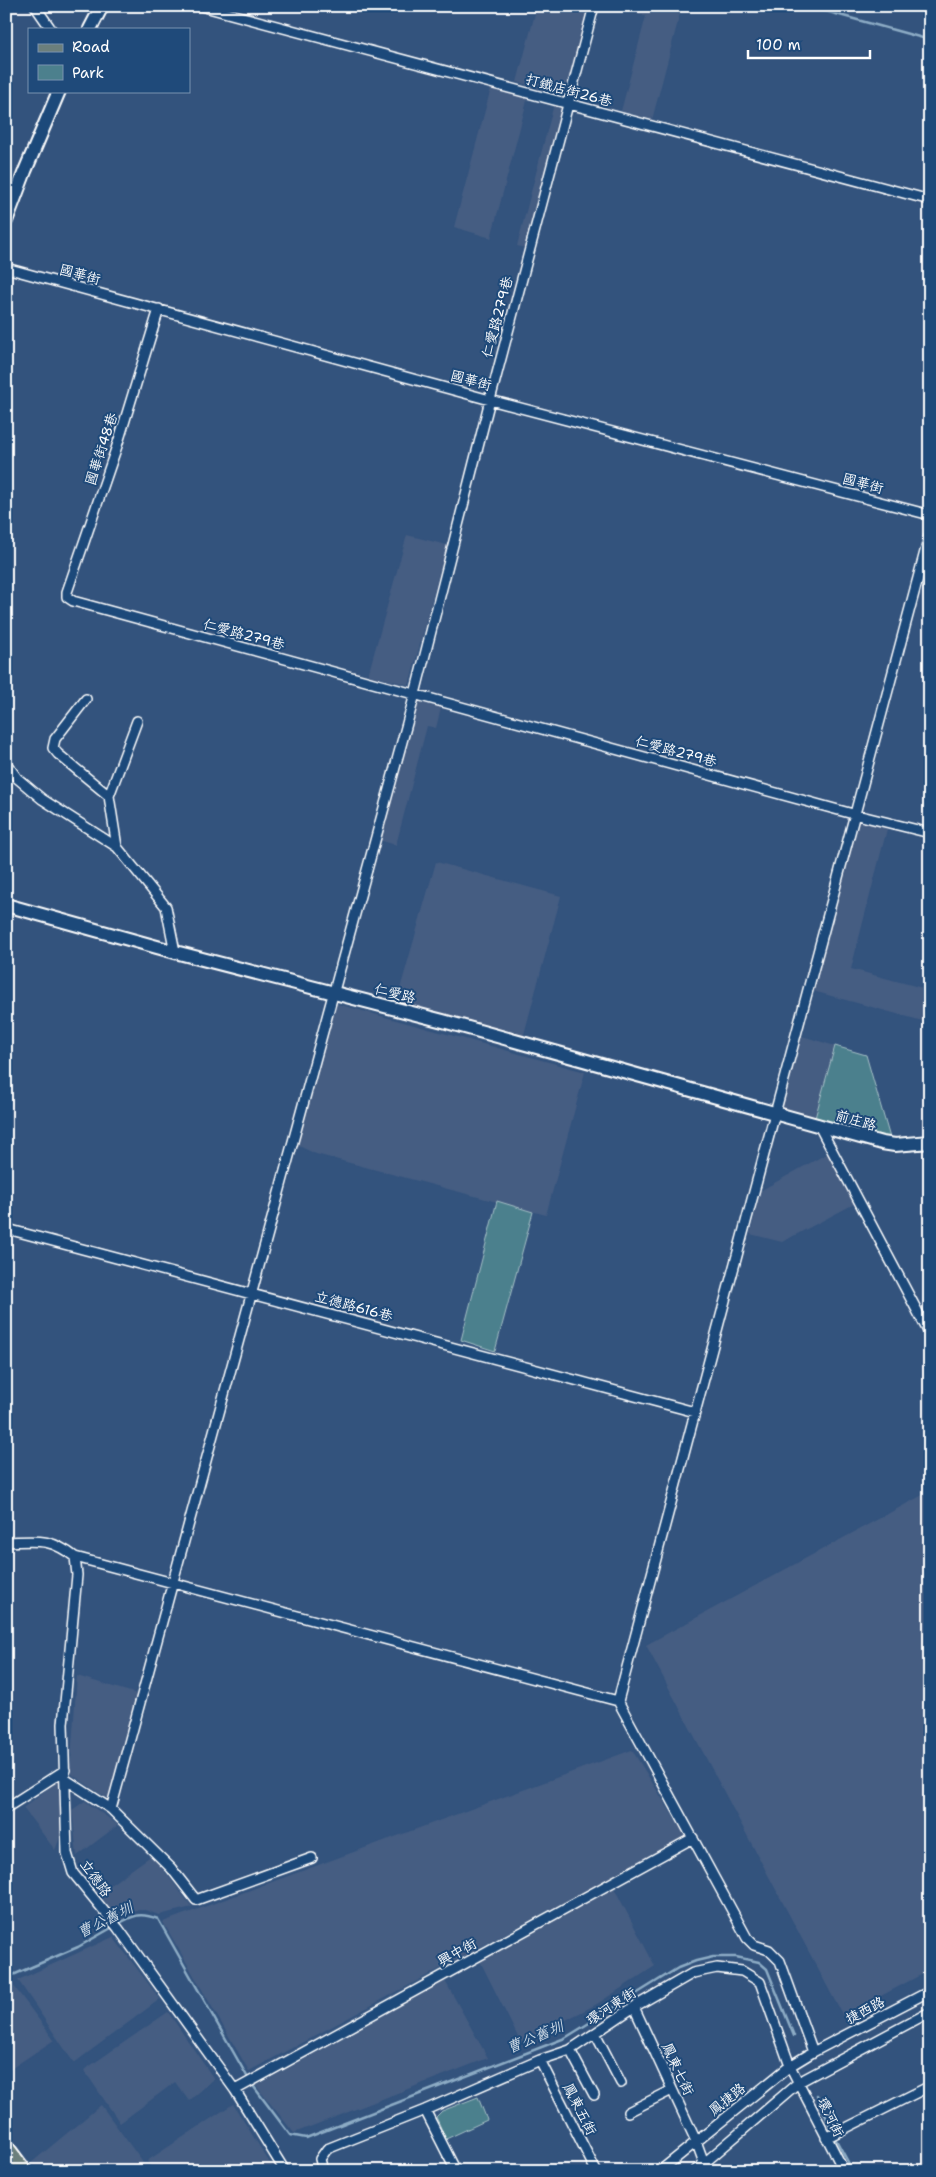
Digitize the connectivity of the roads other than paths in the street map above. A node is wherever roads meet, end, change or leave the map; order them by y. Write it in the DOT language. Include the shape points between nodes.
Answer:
graph roads {
  1 [pos="35,6"];
  2 [pos="102,6"];
  3 [pos="201,6"];
  4 [pos="594,6"];
  5 [pos="50,28"];
  6 [pos="91,28"];
  7 [pos="59,92"];
  8 [pos="568,104"];
  9 [pos="930,200"];
  10 [pos="6,221"];
  11 [pos="6,268"];
  12 [pos="159,309"];
  13 [pos="490,400"];
  14 [pos="930,515"];
  15 [pos="930,533"];
  16 [pos="67,597"];
  17 [pos="415,694"];
  18 [pos="86,699"];
  19 [pos="137,721"];
  20 [pos="6,764"];
  21 [pos="109,796"];
  22 [pos="853,814"];
  23 [pos="930,833"];
  24 [pos="117,847"];
  25 [pos="6,906"];
  26 [pos="175,952"];
  27 [pos="333,994"];
  28 [pos="775,1113"];
  29 [pos="818,1124"];
  30 [pos="930,1142"];
  31 [pos="6,1232"];
  32 [pos="252,1293"];
  33 [pos="930,1335"];
  34 [pos="695,1412"];
  35 [pos="6,1542"];
  36 [pos="75,1557"];
  37 [pos="174,1584"];
  38 [pos="618,1701"];
  39 [pos="65,1774"];
  40 [pos="6,1808"];
  41 [pos="112,1809"];
  42 [pos="693,1838"];
  43 [pos="312,1858"];
  44 [pos="930,1991"];
  45 [pos="634,2007"];
  46 [pos="930,2012"];
  47 [pos="595,2033"];
  48 [pos="570,2050"];
  49 [pos="813,2052"];
  50 [pos="540,2060"];
  51 [pos="794,2074"];
  52 [pos="621,2084"];
  53 [pos="930,2086"];
  54 [pos="235,2090"];
  55 [pos="672,2090"];
  56 [pos="594,2095"];
  57 [pos="425,2110"];
  58 [pos="628,2112"];
  59 [pos="830,2136"];
  60 [pos="696,2141"];
  61 [pos="6,2146"];
  62 [pos="705,2167"];
  63 [pos="24,2171"];
  64 [pos="286,2171"];
  65 [pos="323,2171"];
  66 [pos="456,2171"];
  67 [pos="596,2171"];
  68 [pos="660,2171"];
  69 [pos="695,2171"];
  70 [pos="844,2171"];
  1 -- 5 [label="street"];
  2 -- 6 [label="street"];
  3 -- 8 [label="street, 打鐵店街26巷"];
  4 -- 8 [label="street, 仁愛路279巷"];
  7 -- 10 [label="street"];
  8 -- 9 [label="street, 打鐵店街26巷"];
  8 -- 13 [label="street, 仁愛路279巷"];
  11 -- 12 [label="street, 國華街"];
  12 -- 13 [label="street, 國華街"];
  12 -- 16 [label="street, 國華街48巷"];
  13 -- 14 [label="street, 國華街"];
  13 -- 17 [label="street, 仁愛路279巷"];
  15 -- 22 [label="street"];
  16 -- 17 [label="street, 仁愛路279巷"];
  17 -- 22 [label="street, 仁愛路279巷"];
  17 -- 27 [label="street, 仁愛路279巷"];
  18 -- 21 [label="street" via="55,739 53,748"];
  19 -- 21 [label="street"];
  20 -- 24 [label="street" via="42,799"];
  21 -- 24 [label="street"];
  22 -- 23 [label="street, 仁愛路279巷"];
  22 -- 28 [label="street"];
  24 -- 26 [label="street" via="166,907"];
  25 -- 26 [label="street, 仁愛路"];
  26 -- 27 [label="street, 仁愛路"];
  27 -- 28 [label="street, 仁愛路" via="443,1020"];
  27 -- 32 [label="street, 仁愛路279巷"];
  28 -- 29 [label="street, 前庄路"];
  28 -- 34 [label="street"];
  29 -- 30 [label="street, 前庄路" via="895,1145"];
  29 -- 33 [label="street"];
  31 -- 32 [label="street, 立德路616巷" via="12,1230"];
  32 -- 34 [label="street, 立德路616巷"];
  32 -- 37 [label="street, 仁愛路279巷"];
  34 -- 38 [label="street"];
  35 -- 36 [label="street" via="52,1542"];
  36 -- 37 [label="street"];
  36 -- 39 [label="street, 立德路" via="77,1575 63,1724"];
  37 -- 38 [label="street"];
  37 -- 41 [label="street, 仁愛路279巷"];
  38 -- 42 [label="street"];
  39 -- 40 [label="street"];
  39 -- 41 [label="street"];
  39 -- 54 [label="street, 立德路" via="67,1853 73,1873 116,1925"];
  41 -- 43 [label="street" via="171,1868 196,1900"];
  42 -- 49 [label="street" via="747,1938 754,1945 769,1950 780,1961"];
  42 -- 54 [label="street, 興中街"];
  44 -- 49 [label="street, 捷西路"];
  45 -- 47 [label="street, 環河東街"];
  45 -- 51 [label="street, 環河東街" via="693,1973 717,1968 742,1971 760,1982"];
  45 -- 55 [label="street, 鳳東七街"];
  46 -- 51 [label="street, 鳳捷路" via="827,2068"];
  47 -- 48 [label="street, 環河東街"];
  47 -- 52 [label="street"];
  48 -- 50 [label="street, 環河東街"];
  48 -- 56 [label="street"];
  49 -- 51 [label="street, 鳳捷路"];
  50 -- 57 [label="street, 環河東街"];
  50 -- 67 [label="street, 鳳東五街"];
  51 -- 59 [label="street, 環河街"];
  51 -- 60 [label="street, 鳳捷路"];
  51 -- 62 [label="street, 鳳捷路"];
  53 -- 59 [label="street"];
  54 -- 64 [label="street, 立德路"];
  55 -- 58 [label="street"];
  55 -- 60 [label="street, 鳳東七街"];
  57 -- 65 [label="street, 環河東街" via="327,2149 320,2159"];
  57 -- 66 [label="street"];
  59 -- 70 [label="street, 環河街"];
  60 -- 62 [label="street, 鳳東七街"];
  60 -- 68 [label="street, 鳳捷路"];
  61 -- 63 [label="main road"];
  62 -- 69 [label="street, 鳳捷路"];
}
